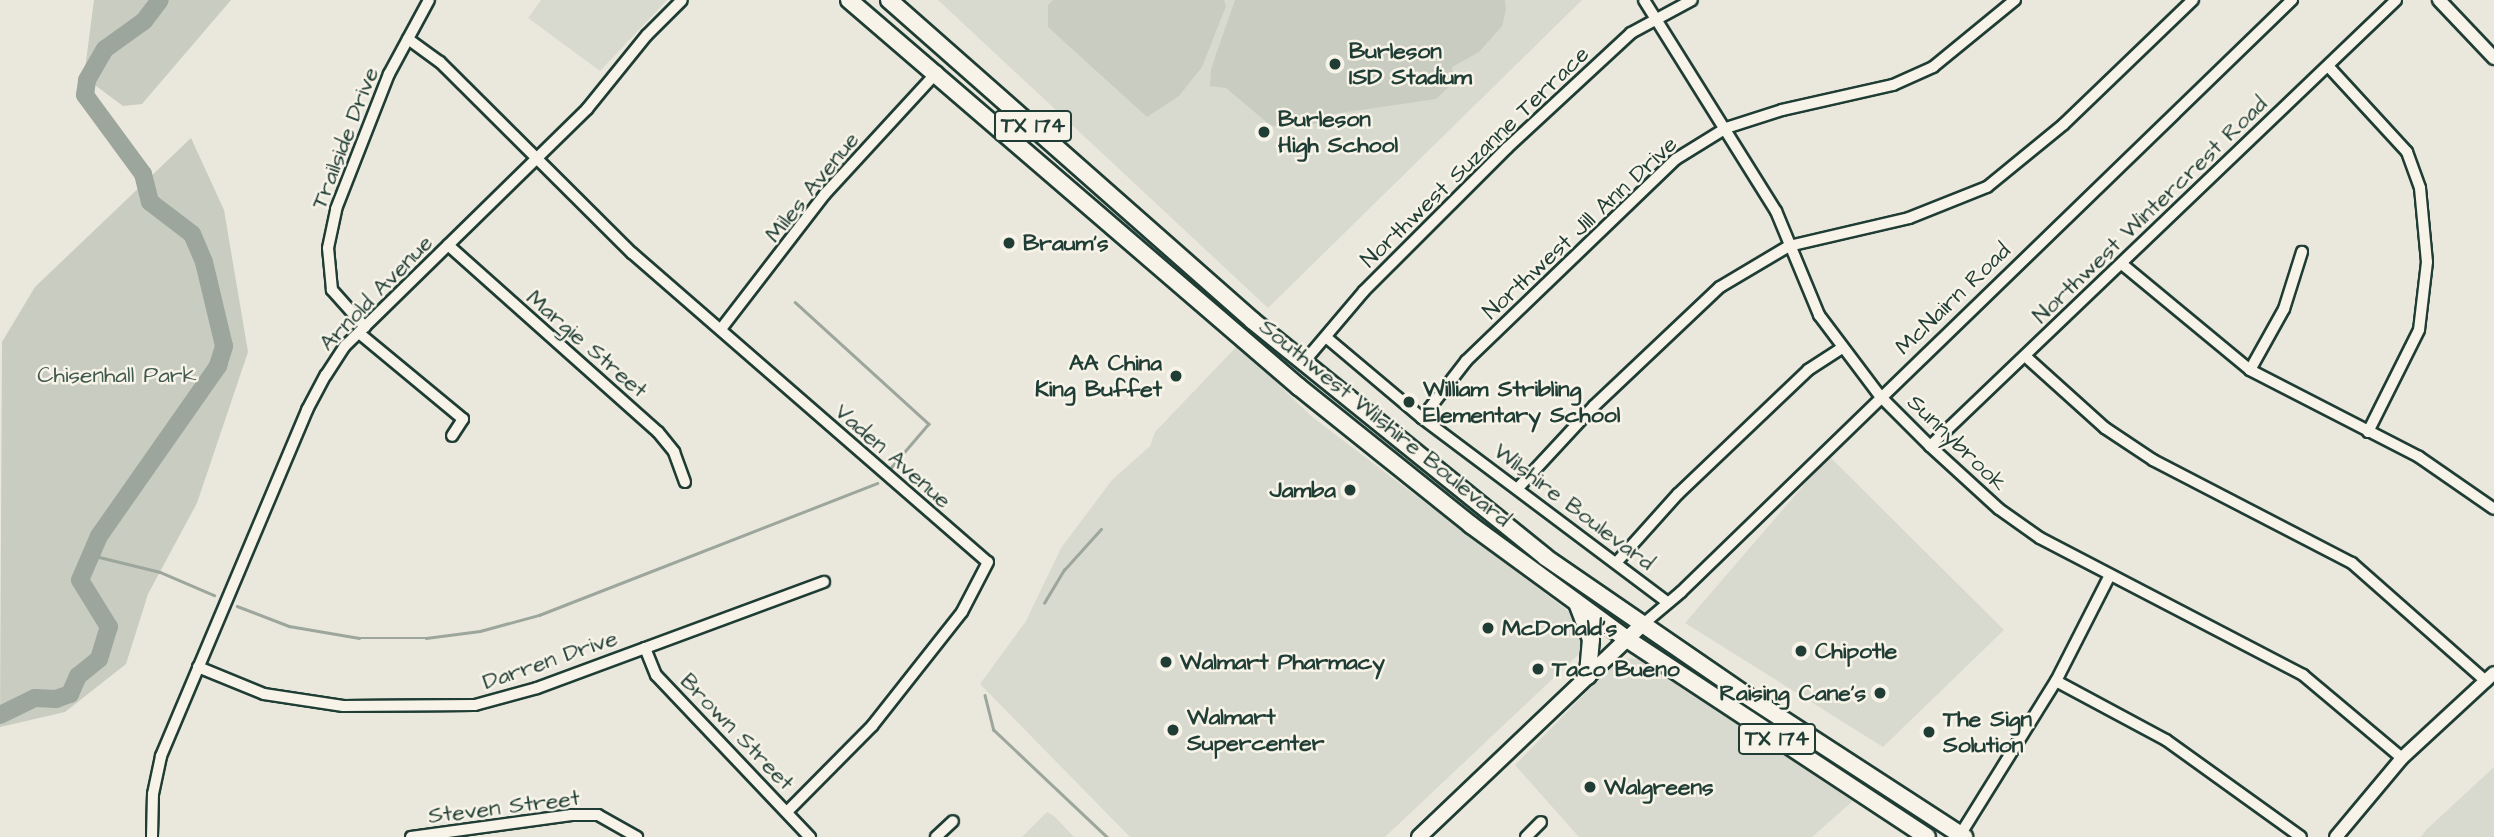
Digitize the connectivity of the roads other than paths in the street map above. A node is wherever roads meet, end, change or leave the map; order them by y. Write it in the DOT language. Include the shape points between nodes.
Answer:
graph roads {
  1 [pos="429,0"];
  2 [pos="682,0"];
  3 [pos="849,0"];
  4 [pos="889,0"];
  5 [pos="1644,0"];
  6 [pos="1692,0"];
  7 [pos="2015,0"];
  8 [pos="2193,0"];
  9 [pos="2292,0"];
  10 [pos="2396,0"];
  11 [pos="2439,0"];
  12 [pos="1656,16"];
  13 [pos="408,39"];
  14 [pos="2494,58"];
  15 [pos="2328,66"];
  16 [pos="937,72"];
  17 [pos="1726,128"];
  18 [pos="536,160"];
  19 [pos="449,245"];
  20 [pos="1789,246"];
  21 [pos="1175,252"];
  22 [pos="2302,252"];
  23 [pos="2122,264"];
  24 [pos="1162,268"];
  25 [pos="721,329"];
  26 [pos="362,330"];
  27 [pos="1327,338"];
  28 [pos="1842,348"];
  29 [pos="2025,356"];
  30 [pos="1303,363"];
  31 [pos="2250,370"];
  32 [pos="1880,396"];
  33 [pos="1315,399"];
  34 [pos="1422,418"];
  35 [pos="2368,432"];
  36 [pos="1393,435"];
  37 [pos="452,436"];
  38 [pos="1930,446"];
  39 [pos="685,482"];
  40 [pos="1518,488"];
  41 [pos="2494,509"];
  42 [pos="1616,563"];
  43 [pos="2110,575"];
  44 [pos="824,582"];
  45 [pos="1576,601"];
  46 [pos="1667,602"];
  47 [pos="1642,625"];
  48 [pos="1627,639"];
  49 [pos="645,648"];
  50 [pos="198,667"];
  51 [pos="1588,676"];
  52 [pos="2490,677"];
  53 [pos="2056,681"];
  54 [pos="2402,758"];
  55 [pos="787,812"];
  56 [pos="953,821"];
  57 [pos="1541,822"];
  58 [pos="1962,836"];
  59 [pos="152,837"];
  60 [pos="411,837"];
  61 [pos="637,837"];
  62 [pos="810,837"];
  63 [pos="936,837"];
  64 [pos="1419,837"];
  65 [pos="1526,837"];
  66 [pos="1927,837"];
  67 [pos="2301,837"];
  68 [pos="2336,837"];
  1 -- 13 [label="street, Trailside Drive"];
  2 -- 18 [label="street, Arnold Avenue"];
  3 -- 16 [label="main road, Southwest Wilshire Boulevard / TX 174"];
  4 -- 21 [label="main road, Southwest Wilshire Boulevard / TX 174"];
  5 -- 12 [label="street, Sunnybrook"];
  6 -- 12 [label="street, Northwest Suzanne Terrace"];
  7 -- 17 [label="street, Northwest Jill Ann Drive" via="1933,67 1893,85"];
  8 -- 20 [label="street" via="2064,124 1987,187 1909,218"];
  9 -- 32 [label="street, McNairn Road"];
  10 -- 15 [label="street, Northwest Wintercrest Road"];
  11 -- 14 [label="street"];
  12 -- 17 [label="street, Sunnybrook"];
  12 -- 27 [label="street, Northwest Suzanne Terrace" via="1631,33 1507,148 1364,291"];
  13 -- 18 [label="street, Vaden Avenue" via="440,62"];
  13 -- 26 [label="street, Trailside Drive" via="335,209 328,248 332,290"];
  15 -- 23 [label="street, Northwest Wintercrest Road"];
  15 -- 35 [label="street" via="2407,152 2420,188 2427,262 2419,330"];
  16 -- 24 [label="main road, Southwest Wilshire Boulevard / TX 174"];
  16 -- 25 [label="street, Miles Avenue" via="825,194"];
  17 -- 20 [label="street, Sunnybrook" via="1776,211"];
  17 -- 34 [label="street, Northwest Jill Ann Drive" via="1676,159 1629,202 1466,361"];
  18 -- 19 [label="street, Arnold Avenue"];
  18 -- 25 [label="street, Vaden Avenue" via="632,253"];
  19 -- 26 [label="street, Arnold Avenue"];
  19 -- 39 [label="street, Margie Street" via="658,432 674,452"];
  20 -- 28 [label="street, Sunnybrook" via="1819,315"];
  20 -- 40 [label="street" via="1720,287 1594,406"];
  21 -- 24 [label="main road"];
  21 -- 30 [label="main road, Southwest Wilshire Boulevard / TX 174"];
  22 -- 31 [label="street" via="2284,309"];
  23 -- 29 [label="street, Northwest Wintercrest Road"];
  23 -- 31 [label="street"];
  24 -- 33 [label="main road, Southwest Wilshire Boulevard / TX 174"];
  25 -- 55 [label="street, Vaden Avenue" via="988,562 962,612 867,733"];
  26 -- 37 [label="street, Trailside Drive" via="463,419"];
  26 -- 50 [label="street, Arnold Avenue" via="345,346 307,411"];
  27 -- 30 [label="street, Northwest Suzanne Terrace"];
  27 -- 34 [label="street, Wilshire Boulevard"];
  28 -- 32 [label="street, Sunnybrook"];
  28 -- 42 [label="street" via="1808,370 1778,398 1678,494"];
  29 -- 38 [label="street, Northwest Wintercrest Road"];
  29 -- 52 [label="street" via="2105,428 2153,460 2352,563"];
  30 -- 36 [label="main road, Southwest Wilshire Boulevard / TX 174"];
  31 -- 35 [label="street"];
  32 -- 38 [label="street, Sunnybrook"];
  32 -- 46 [label="street, McNairn Road"];
  33 -- 36 [label="main road" via="1329,397 1372,432"];
  33 -- 45 [label="main road, Southwest Wilshire Boulevard / TX 174" via="1471,525"];
  34 -- 40 [label="street, Wilshire Boulevard"];
  35 -- 41 [label="street" via="2419,457"];
  36 -- 47 [label="main road, Southwest Wilshire Boulevard / TX 174" via="1545,557"];
  38 -- 43 [label="street, Sunnybrook" via="1999,509 2040,538"];
  40 -- 42 [label="street, Wilshire Boulevard"];
  42 -- 46 [label="street, Wilshire Boulevard"];
  43 -- 53 [label="street"];
  43 -- 54 [label="street, Sunnybrook" via="2303,675"];
  44 -- 49 [label="street, Darren Drive"];
  45 -- 48 [label="main road, Southwest Wilshire Boulevard / TX 174"];
  45 -- 51 [label="main road" via="1591,639"];
  46 -- 47 [label="street, McNairn Road"];
  47 -- 48 [label="main road"];
  47 -- 58 [label="main road, Southwest Wilshire Boulevard / TX 174"];
  48 -- 51 [label="main road"];
  48 -- 66 [label="main road, Southwest Wilshire Boulevard / TX 174"];
  49 -- 50 [label="street, Darren Drive" via="537,688 475,705 417,709 343,706 264,694"];
  49 -- 55 [label="street, Brown Street" via="656,675"];
  50 -- 59 [label="street, Arnold Avenue" via="161,756 153,794"];
  51 -- 64 [label="main road"];
  52 -- 54 [label="street"];
  53 -- 58 [label="street"];
  53 -- 67 [label="street" via="2166,740"];
  54 -- 68 [label="street"];
  55 -- 62 [label="street, Brown Street"];
  56 -- 63 [label="street"];
  57 -- 65 [label="street"];
  60 -- 61 [label="street, Steven Street" via="571,815 598,816"];
}
